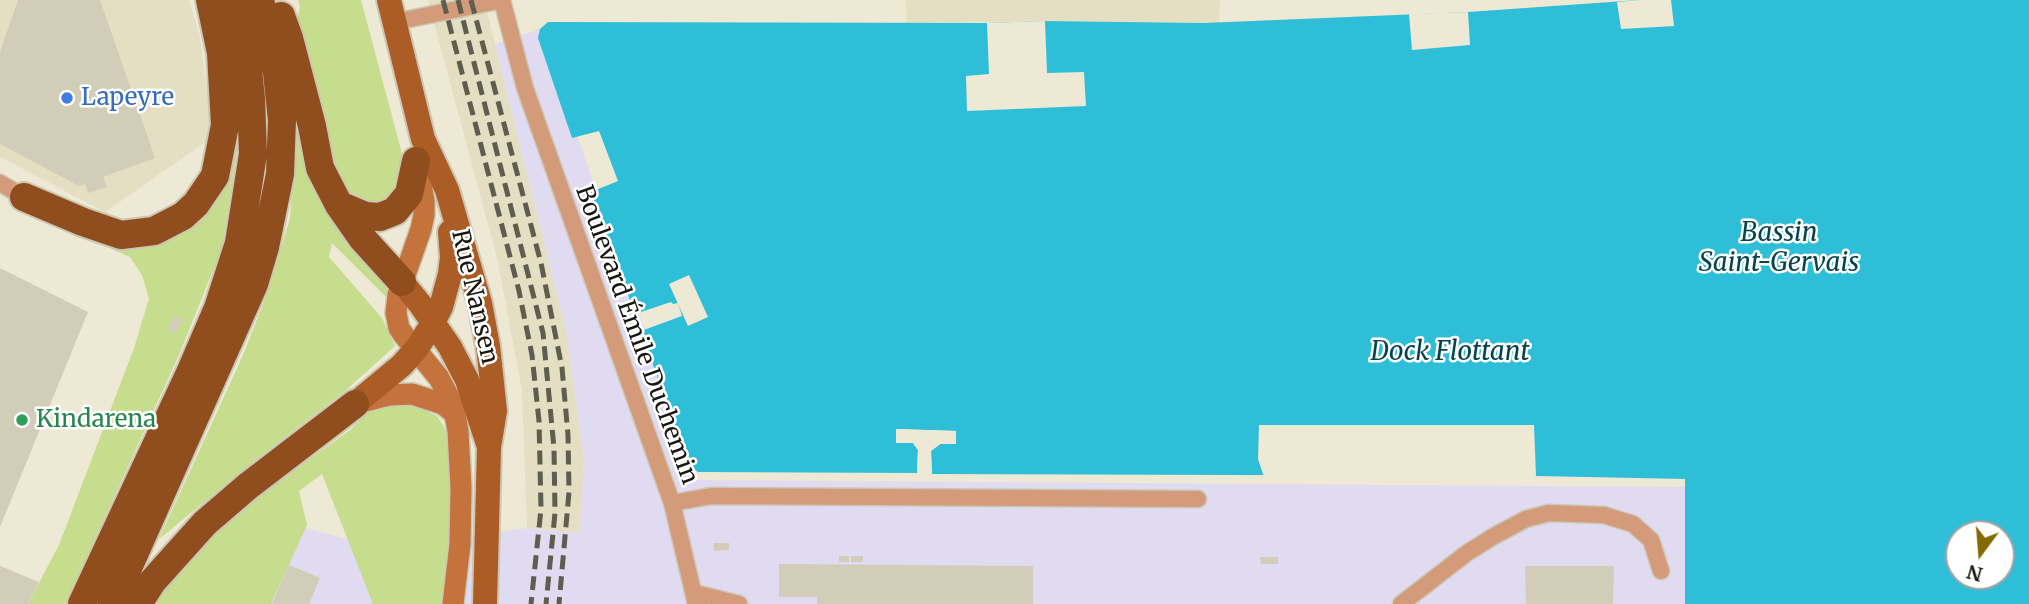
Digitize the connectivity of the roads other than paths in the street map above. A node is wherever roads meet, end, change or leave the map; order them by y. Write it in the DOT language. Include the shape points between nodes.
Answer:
graph roads {
  1 [pos="210,0"];
  2 [pos="232,0"];
  3 [pos="260,0"];
  4 [pos="275,0"];
  5 [pos="502,0"];
  6 [pos="392,11"];
  7 [pos="420,150"];
  8 [pos="12,190"];
  9 [pos="447,190"];
  10 [pos="339,205"];
  11 [pos="402,282"];
  12 [pos="433,323"];
  13 [pos="417,348"];
  14 [pos="355,404"];
  15 [pos="455,414"];
  16 [pos="489,447"];
  17 [pos="1198,499"];
  18 [pos="672,503"];
  19 [pos="1661,571"];
  20 [pos="695,599"];
  21 [pos="82,604"];
  22 [pos="112,604"];
  23 [pos="138,604"];
  24 [pos="453,604"];
  25 [pos="485,604"];
  26 [pos="739,604"];
  27 [pos="1401,604"];
  1 -- 8 [label="highway" via="221,53 225,125 215,176 196,204 154,231 121,235"];
  2 -- 21 [label="highway" via="247,61 253,155 239,243 190,373"];
  3 -- 22 [label="highway" via="277,73 282,120 280,174 265,247 248,297"];
  4 -- 10 [label="highway" via="289,37 320,168"];
  5 -- 6 [label="street"];
  5 -- 18 [label="street, Boulevard Émile Duchemin" via="525,88"];
  6 -- 7 [label="main road, Rue Nansen"];
  7 -- 9 [label="main road, Rue Nansen"];
  7 -- 10 [label="highway" via="409,194 395,211 365,216"];
  7 -- 11 [label="main road, Rue Nansen" via="424,215"];
  9 -- 12 [label="main road" via="453,257 447,290"];
  9 -- 16 [label="main road, Rue Nansen" via="488,346 495,411"];
  10 -- 11 [label="highway"];
  11 -- 12 [label="main road"];
  11 -- 13 [label="main road, Rue Nansen" via="397,321"];
  12 -- 13 [label="main road"];
  12 -- 16 [label="main road" via="467,380"];
  13 -- 14 [label="main road"];
  13 -- 15 [label="main road, Rue Nansen" via="439,378"];
  14 -- 15 [label="main road" via="412,394 443,404"];
  14 -- 23 [label="highway" via="205,523"];
  15 -- 24 [label="main road, Rue Nansen" via="461,488"];
  16 -- 25 [label="main road, Rue Nansen"];
  17 -- 18 [label="street, Boulevard Émile Duchemin" via="711,496"];
  18 -- 20 [label="street"];
  19 -- 27 [label="street" via="1651,540 1633,524 1604,514 1549,513 1494,536"];
  20 -- 26 [label="street"];
}
